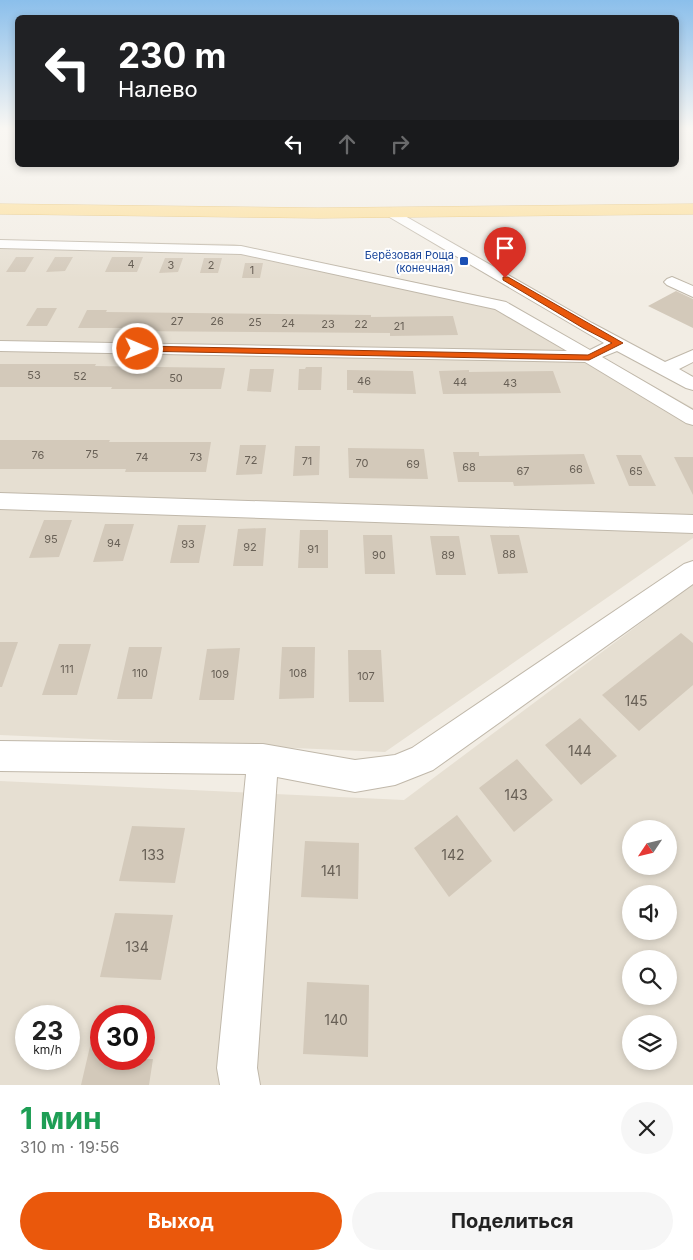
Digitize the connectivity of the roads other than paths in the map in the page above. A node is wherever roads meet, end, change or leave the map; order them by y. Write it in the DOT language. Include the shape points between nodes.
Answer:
graph roads {
  1 [pos="0,208"];
  2 [pos="693,210"];
  3 [pos="391,212"];
  4 [pos="0,244"];
  5 [pos="672,282"];
  6 [pos="693,292"];
  7 [pos="619,343"];
  8 [pos="0,346"];
  9 [pos="693,355"];
  10 [pos="589,357"];
  11 [pos="664,369"];
  12 [pos="693,384"];
  13 [pos="693,419"];
  14 [pos="0,501"];
  15 [pos="693,524"];
  16 [pos="693,571"];
  17 [pos="0,756"];
  18 [pos="263,759"];
  19 [pos="240,1085"];
  1 -- 3 [label="main road"];
  2 -- 3 [label="main road"];
  3 -- 7 [label="street" via="586,327"];
  4 -- 10 [label="street" via="241,250 500,305"];
  5 -- 6 [label="street"];
  7 -- 10 [label="street"];
  7 -- 11 [label="street"];
  8 -- 10 [label="street"];
  9 -- 11 [label="street"];
  10 -- 13 [label="street"];
  11 -- 12 [label="street"];
  14 -- 15 [label="street"];
  16 -- 18 [label="street" via="409,766 355,776"];
  17 -- 18 [label="street"];
  18 -- 19 [label="street" via="237,1068"];
}
